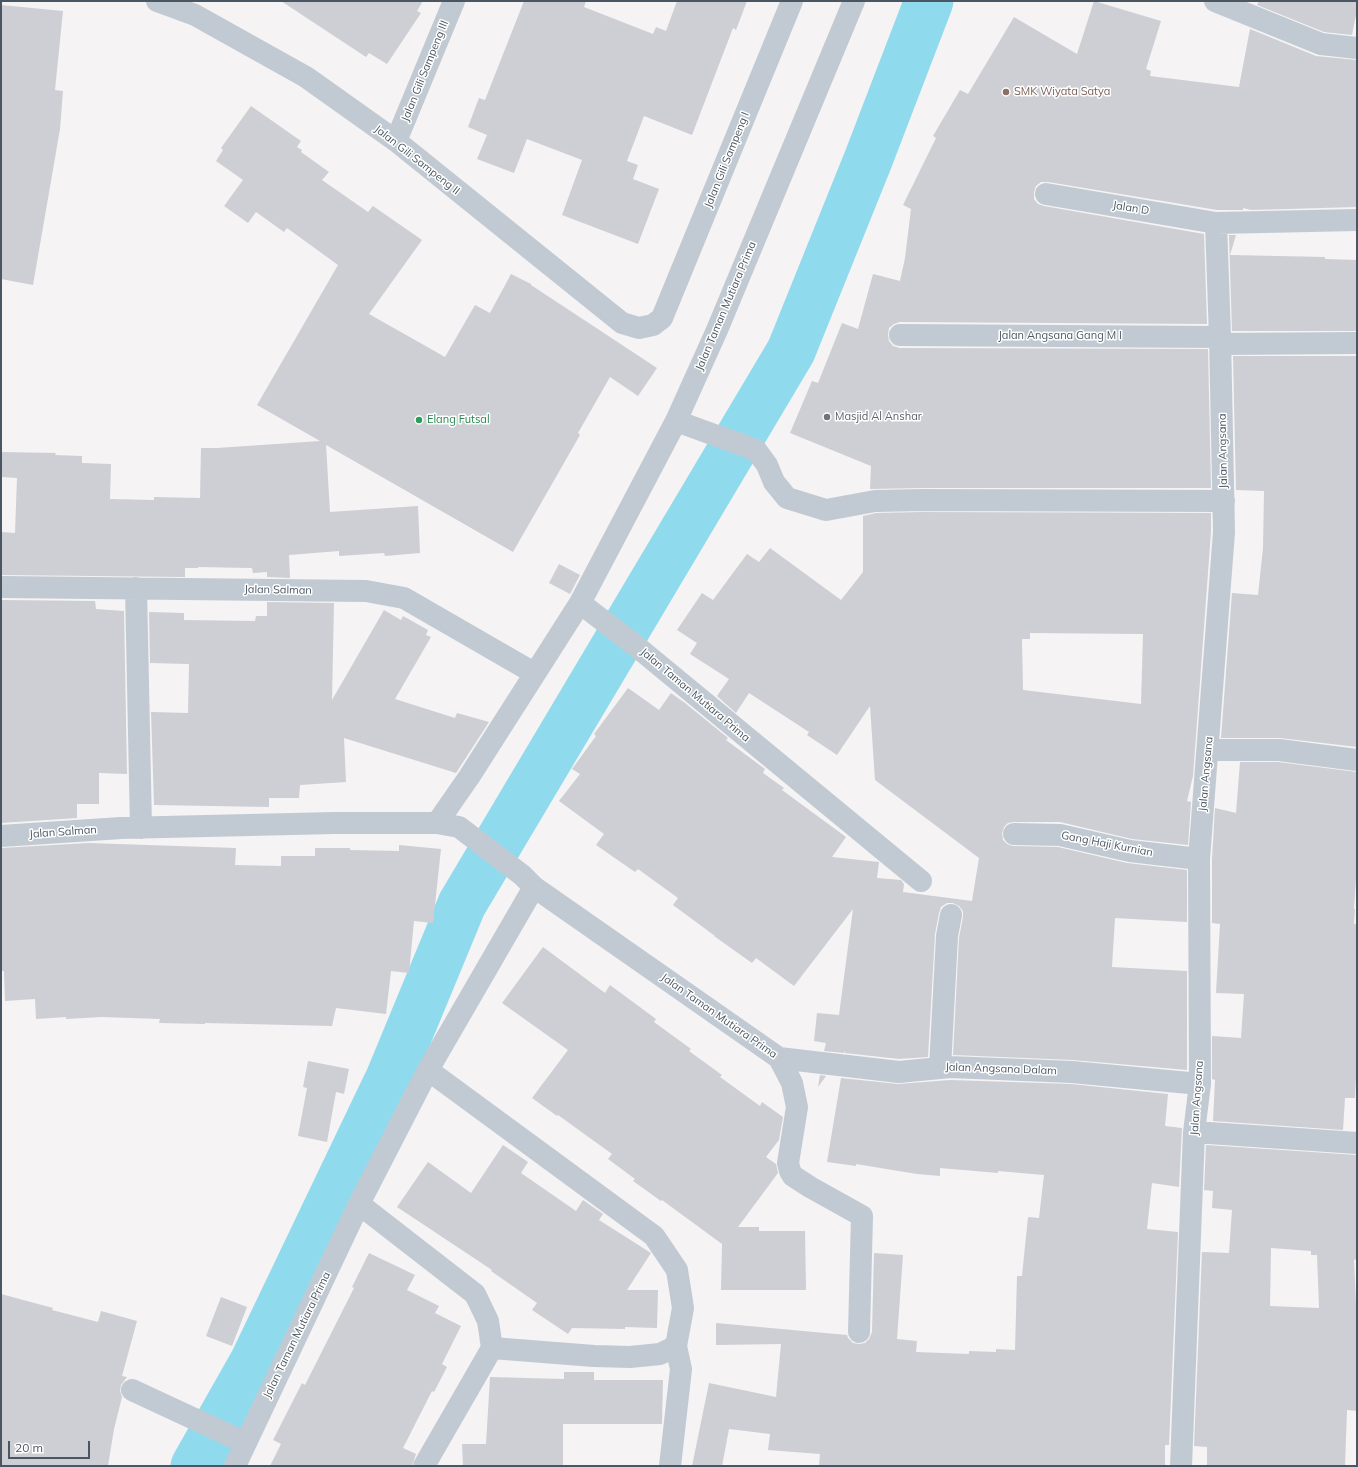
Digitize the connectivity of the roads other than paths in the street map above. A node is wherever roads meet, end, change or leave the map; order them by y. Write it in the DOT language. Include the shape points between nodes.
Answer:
graph roads {
  1 [pos="158,1"];
  2 [pos="454,1"];
  3 [pos="792,1"];
  4 [pos="854,1"];
  5 [pos="1215,1"];
  6 [pos="1357,48"];
  7 [pos="396,141"];
  8 [pos="1046,194"];
  9 [pos="1357,220"];
  10 [pos="1216,223"];
  11 [pos="662,318"];
  12 [pos="900,334"];
  13 [pos="1220,340"];
  14 [pos="1357,343"];
  15 [pos="676,421"];
  16 [pos="1224,502"];
  17 [pos="1,587"];
  18 [pos="136,588"];
  19 [pos="580,602"];
  20 [pos="534,673"];
  21 [pos="1208,750"];
  22 [pos="1357,760"];
  23 [pos="438,823"];
  24 [pos="141,828"];
  25 [pos="1014,834"];
  26 [pos="1,836"];
  27 [pos="1199,859"];
  28 [pos="528,881"];
  29 [pos="921,881"];
  30 [pos="951,915"];
  31 [pos="779,1058"];
  32 [pos="940,1068"];
  33 [pos="428,1070"];
  34 [pos="1200,1084"];
  35 [pos="1194,1132"];
  36 [pos="1357,1144"];
  37 [pos="359,1204"];
  38 [pos="859,1332"];
  39 [pos="676,1346"];
  40 [pos="492,1348"];
  41 [pos="132,1390"];
  42 [pos="238,1439"];
  43 [pos="235,1466"];
  44 [pos="424,1466"];
  45 [pos="670,1466"];
  46 [pos="1181,1466"];
  1 -- 7 [label="street, Jalan Gili Sampeng II" via="195,15 306,77"];
  2 -- 7 [label="street, Jalan Gili Sampeng III"];
  3 -- 11 [label="street, Jalan Gili Sampeng I"];
  4 -- 15 [label="street, Jalan Taman Mutiara Prima" via="717,330"];
  5 -- 6 [label="street" via="1321,44"];
  7 -- 11 [label="street, Jalan Gili Sampeng II" via="622,323 639,328 653,325"];
  8 -- 10 [label="street, Jalan D"];
  9 -- 10 [label="street"];
  10 -- 13 [label="street, Jalan Angsana"];
  12 -- 13 [label="street, Jalan Angsana Gang M I"];
  13 -- 14 [label="street, Jalan Angsana Gang M I"];
  13 -- 16 [label="street, Jalan Angsana"];
  15 -- 16 [label="street" via="756,450 767,465 774,482 787,498 826,510 875,502 923,500"];
  15 -- 19 [label="street, Jalan Taman Mutiara Prima"];
  16 -- 21 [label="street, Jalan Angsana"];
  17 -- 18 [label="street, Jalan Salman"];
  18 -- 20 [label="street, Jalan Salman" via="366,591 404,598"];
  18 -- 24 [label="street"];
  19 -- 20 [label="street, Jalan Taman Mutiara Prima"];
  19 -- 29 [label="street, Jalan Taman Mutiara Prima"];
  20 -- 23 [label="street, Jalan Taman Mutiara Prima"];
  21 -- 22 [label="street" via="1279,750"];
  21 -- 27 [label="street, Jalan Angsana"];
  23 -- 24 [label="street, Jalan Salman"];
  23 -- 28 [label="street, Jalan Taman Mutiara Prima" via="459,827"];
  24 -- 26 [label="street, Jalan Salman"];
  25 -- 27 [label="street, Gang Haji Kurnian" via="1060,835 1130,851"];
  27 -- 34 [label="street, Jalan Angsana"];
  28 -- 31 [label="street, Jalan Taman Mutiara Prima"];
  28 -- 33 [label="street, Jalan Taman Mutiara Prima"];
  30 -- 32 [label="street" via="947,936"];
  31 -- 32 [label="street, Jalan Angsana Dalam" via="899,1072"];
  31 -- 38 [label="street, Jalan Taman Mutiara Prima" via="792,1083 797,1107 788,1163 790,1171 793,1176 810,1187 862,1216"];
  32 -- 34 [label="street, Jalan Angsana Dalam" via="1072,1072"];
  33 -- 37 [label="street, Jalan Taman Mutiara Prima"];
  33 -- 39 [label="street" via="654,1236 677,1270 683,1308"];
  34 -- 35 [label="street, Jalan Angsana"];
  35 -- 36 [label="street"];
  35 -- 46 [label="street, Jalan Angsana"];
  37 -- 40 [label="street" via="474,1294 488,1321"];
  37 -- 42 [label="street, Jalan Taman Mutiara Prima"];
  39 -- 40 [label="street" via="660,1354 630,1357"];
  39 -- 45 [label="street" via="681,1369"];
  40 -- 44 [label="street"];
  41 -- 42 [label="street"];
  42 -- 43 [label="street, Jalan Taman Mutiara Prima"];
}
